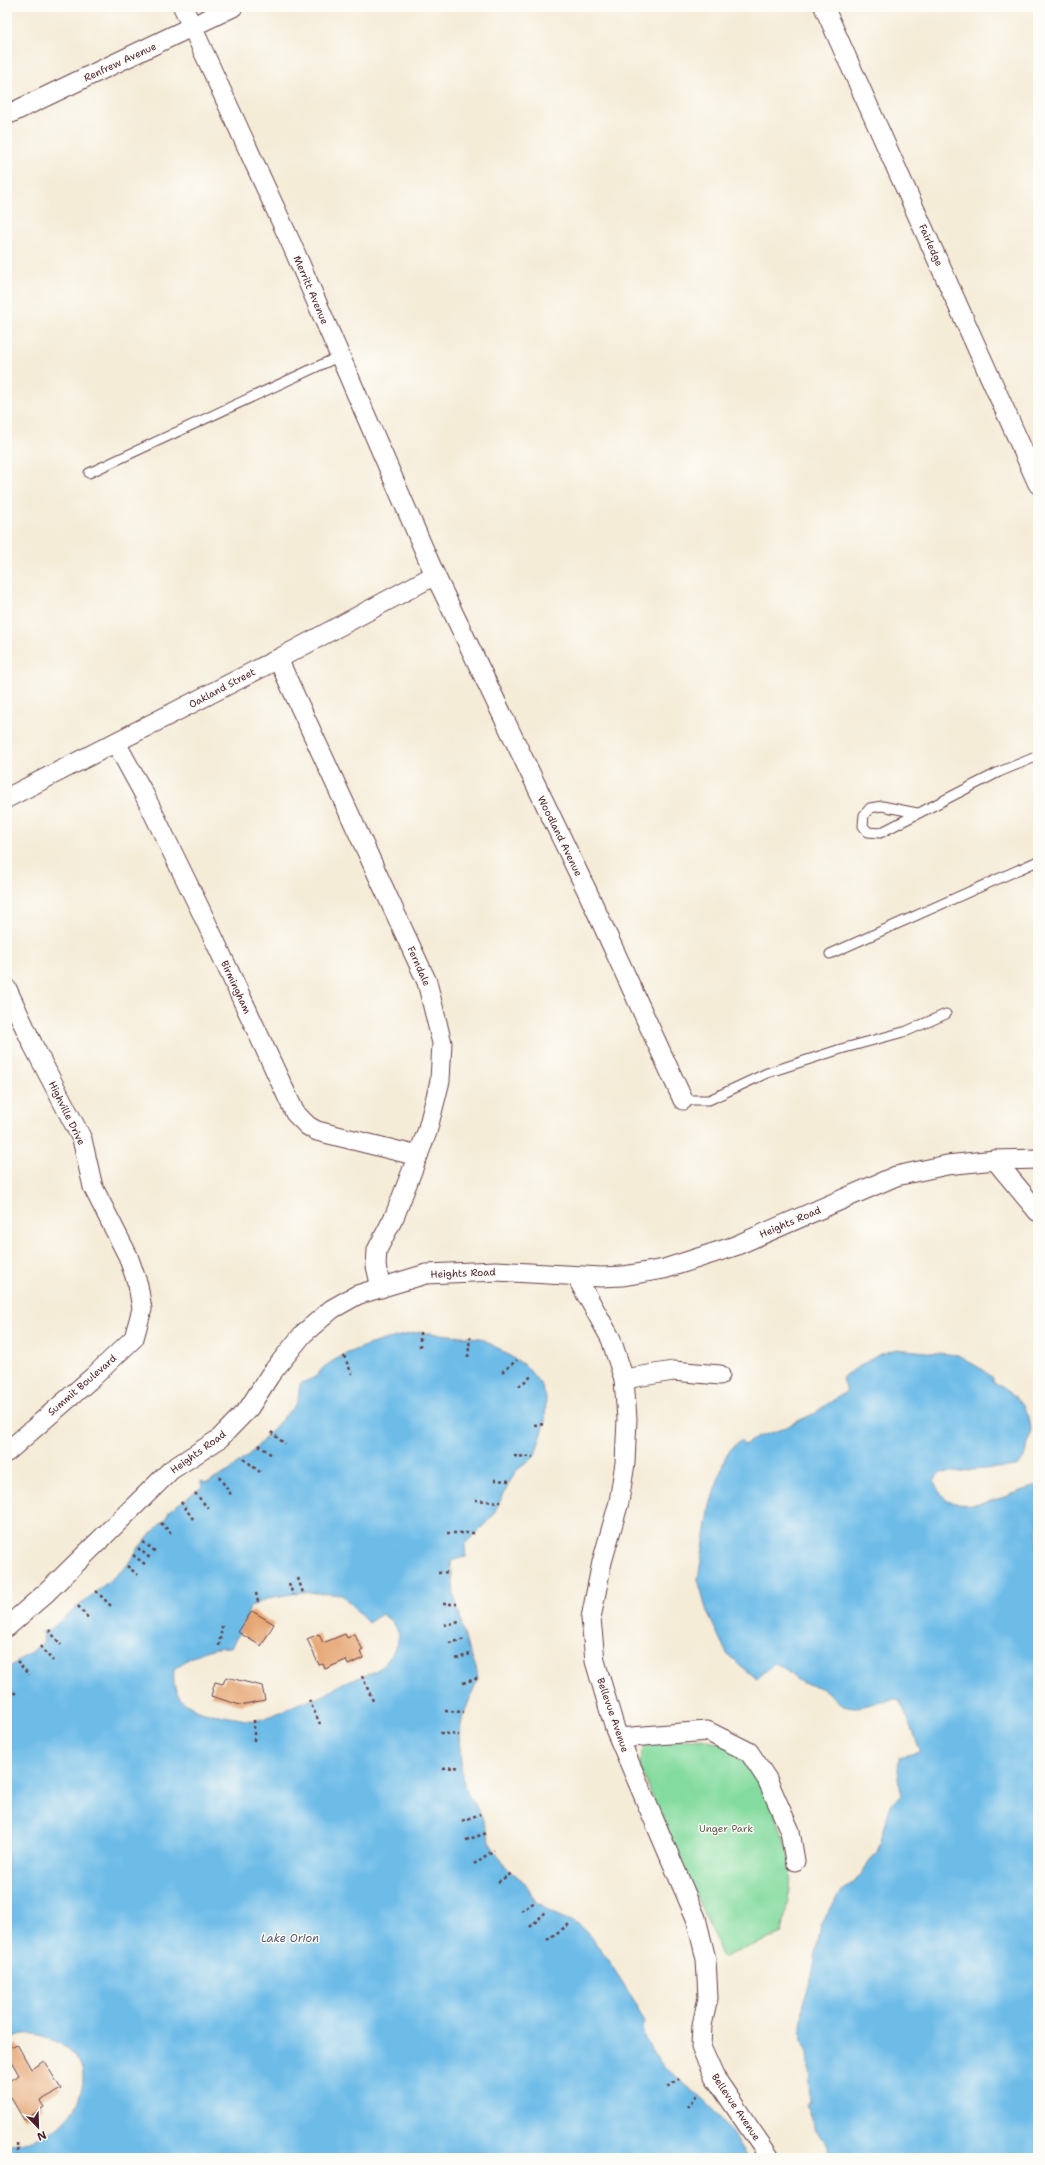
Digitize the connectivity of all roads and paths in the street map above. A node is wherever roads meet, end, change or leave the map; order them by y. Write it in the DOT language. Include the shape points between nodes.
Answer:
graph roads {
  1 [pos="183,7"];
  2 [pos="233,7"];
  3 [pos="824,7"];
  4 [pos="192,28"];
  5 [pos="7,116"];
  6 [pos="340,356"];
  7 [pos="89,473"];
  8 [pos="1038,484"];
  9 [pos="434,575"];
  10 [pos="278,659"];
  11 [pos="116,743"];
  12 [pos="1038,756"];
  13 [pos="7,798"];
  14 [pos="917,813"];
  15 [pos="1038,861"];
  16 [pos="830,954"];
  17 [pos="7,989"];
  18 [pos="946,1014"];
  19 [pos="683,1100"];
  20 [pos="418,1156"];
  21 [pos="995,1160"];
  22 [pos="1038,1160"];
  23 [pos="1038,1212"];
  24 [pos="576,1276"];
  25 [pos="381,1288"];
  26 [pos="142,1309"];
  27 [pos="420,1332"];
  28 [pos="470,1337"];
  29 [pos="420,1349"];
  30 [pos="344,1356"];
  31 [pos="468,1358"];
  32 [pos="517,1360"];
  33 [pos="502,1372"];
  34 [pos="352,1374"];
  35 [pos="533,1375"];
  36 [pos="720,1375"];
  37 [pos="624,1379"];
  38 [pos="519,1386"];
  39 [pos="545,1424"];
  40 [pos="534,1425"];
  41 [pos="271,1432"];
  42 [pos="285,1444"];
  43 [pos="259,1445"];
  44 [pos="7,1452"];
  45 [pos="273,1456"];
  46 [pos="514,1456"];
  47 [pos="533,1457"];
  48 [pos="244,1459"];
  49 [pos="260,1472"];
  50 [pos="219,1477"];
  51 [pos="494,1480"];
  52 [pos="509,1481"];
  53 [pos="195,1493"];
  54 [pos="232,1496"];
  55 [pos="475,1500"];
  56 [pos="181,1502"];
  57 [pos="501,1502"];
  58 [pos="208,1508"];
  59 [pos="193,1519"];
  60 [pos="161,1523"];
  61 [pos="171,1533"];
  62 [pos="447,1533"];
  63 [pos="476,1533"];
  64 [pos="143,1542"];
  65 [pos="138,1548"];
  66 [pos="156,1552"];
  67 [pos="134,1555"];
  68 [pos="151,1559"];
  69 [pos="146,1565"];
  70 [pos="128,1566"];
  71 [pos="450,1572"];
  72 [pos="438,1573"];
  73 [pos="138,1575"];
  74 [pos="298,1578"];
  75 [pos="289,1583"];
  76 [pos="96,1592"];
  77 [pos="256,1593"];
  78 [pos="303,1593"];
  79 [pos="293,1595"];
  80 [pos="258,1602"];
  81 [pos="443,1604"];
  82 [pos="457,1604"];
  83 [pos="78,1606"];
  84 [pos="112,1607"];
  85 [pos="90,1619"];
  86 [pos="460,1622"];
  87 [pos="444,1625"];
  88 [pos="222,1626"];
  89 [pos="7,1627"];
  90 [pos="49,1630"];
  91 [pos="465,1640"];
  92 [pos="449,1643"];
  93 [pos="61,1645"];
  94 [pos="40,1646"];
  95 [pos="219,1646"];
  96 [pos="470,1654"];
  97 [pos="456,1659"];
  98 [pos="17,1661"];
  99 [pos="53,1662"];
  100 [pos="29,1675"];
  101 [pos="362,1676"];
  102 [pos="478,1678"];
  103 [pos="7,1682"];
  104 [pos="463,1683"];
  105 [pos="16,1695"];
  106 [pos="309,1700"];
  107 [pos="374,1702"];
  108 [pos="445,1711"];
  109 [pos="464,1712"];
  110 [pos="254,1720"];
  111 [pos="320,1724"];
  112 [pos="440,1733"];
  113 [pos="459,1734"];
  114 [pos="619,1738"];
  115 [pos="254,1742"];
  116 [pos="461,1767"];
  117 [pos="443,1768"];
  118 [pos="480,1814"];
  119 [pos="462,1821"];
  120 [pos="487,1833"];
  121 [pos="466,1840"];
  122 [pos="494,1850"];
  123 [pos="795,1861"];
  124 [pos="474,1864"];
  125 [pos="512,1873"];
  126 [pos="498,1882"];
  127 [pos="535,1902"];
  128 [pos="521,1911"];
  129 [pos="548,1911"];
  130 [pos="571,1923"];
  131 [pos="530,1927"];
  132 [pos="548,1940"];
  133 [pos="679,2079"];
  134 [pos="668,2087"];
  135 [pos="698,2094"];
  136 [pos="688,2107"];
  137 [pos="17,2143"];
  138 [pos="18,2158"];
  139 [pos="770,2158"];
  1 -- 4 [label="street, Merritt Avenue"];
  2 -- 4 [label="street, Renfrew Avenue"];
  3 -- 8 [label="street, Fairledge"];
  4 -- 5 [label="street, Renfrew Avenue"];
  4 -- 6 [label="street, Merritt Avenue"];
  6 -- 7 [label="lane"];
  6 -- 9 [label="street, Merritt Avenue"];
  9 -- 10 [label="street, Oakland Street"];
  9 -- 19 [label="street, Woodland Avenue" via="584,885"];
  10 -- 11 [label="street, Oakland Street"];
  10 -- 20 [label="street, Ferndale" via="427,982 442,1044 440,1081"];
  11 -- 13 [label="street, Oakland Street"];
  11 -- 20 [label="street, Birmingham" via="144,794 295,1113 317,1131"];
  12 -- 14 [label="lane" via="999,772"];
  14 -- 14 [label="lane" via="880,833 868,832 863,826 864,815 870,808 882,806"];
  15 -- 16 [label="lane"];
  17 -- 26 [label="street, Highville Drive" via="82,1139 93,1187 128,1256 138,1285"];
  18 -- 19 [label="lane" via="907,1032 841,1049 767,1073 709,1100"];
  20 -- 25 [label="street, Ferndale" via="395,1215 377,1250 376,1266"];
  21 -- 22 [label="street, Heights Road"];
  21 -- 23 [label="street"];
  21 -- 24 [label="street, Heights Road" via="947,1165 896,1176 735,1246 664,1269 623,1276"];
  24 -- 25 [label="street, Heights Road" via="496,1271 426,1274"];
  24 -- 37 [label="street, Bellevue Avenue" via="611,1339"];
  25 -- 89 [label="street, Heights Road" via="357,1295 332,1309 303,1334 270,1375 250,1408 219,1439 171,1470 47,1592"];
  26 -- 44 [label="street, Summit Boulevard" via="134,1338"];
  27 -- 29 [label="path"];
  28 -- 31 [label="path"];
  30 -- 34 [label="path"];
  32 -- 33 [label="path"];
  35 -- 38 [label="path"];
  36 -- 37 [label="street" via="673,1371"];
  37 -- 114 [label="street, Bellevue Avenue" via="627,1419 626,1463 591,1618 595,1662"];
  39 -- 40 [label="path"];
  41 -- 42 [label="path"];
  43 -- 45 [label="path"];
  46 -- 47 [label="path"];
  48 -- 49 [label="path"];
  50 -- 54 [label="path"];
  51 -- 52 [label="path"];
  53 -- 58 [label="path"];
  55 -- 57 [label="path"];
  56 -- 59 [label="path"];
  60 -- 61 [label="path"];
  62 -- 63 [label="path"];
  64 -- 66 [label="path"];
  65 -- 68 [label="path"];
  67 -- 69 [label="path"];
  70 -- 73 [label="path"];
  71 -- 72 [label="path"];
  74 -- 78 [label="path"];
  75 -- 79 [label="path"];
  76 -- 84 [label="path"];
  77 -- 80 [label="path"];
  81 -- 82 [label="path"];
  83 -- 85 [label="path"];
  86 -- 87 [label="path"];
  88 -- 95 [label="path"];
  90 -- 93 [label="path"];
  91 -- 92 [label="path"];
  94 -- 99 [label="path"];
  96 -- 97 [label="path"];
  98 -- 100 [label="path"];
  101 -- 107 [label="path"];
  102 -- 104 [label="path"];
  103 -- 105 [label="path"];
  106 -- 111 [label="path"];
  108 -- 109 [label="path"];
  110 -- 115 [label="path"];
  112 -- 113 [label="path"];
  114 -- 123 [label="street" via="708,1732 749,1752 767,1779 790,1831"];
  114 -- 139 [label="street, Bellevue Avenue" via="696,1918 706,1958 708,1990 701,2047 714,2076"];
  116 -- 117 [label="path"];
  118 -- 119 [label="path"];
  120 -- 121 [label="path"];
  122 -- 124 [label="path"];
  125 -- 126 [label="path"];
  127 -- 128 [label="path"];
  129 -- 131 [label="path"];
  130 -- 132 [label="path"];
  133 -- 134 [label="path"];
  135 -- 136 [label="path"];
  137 -- 138 [label="path"];
}
